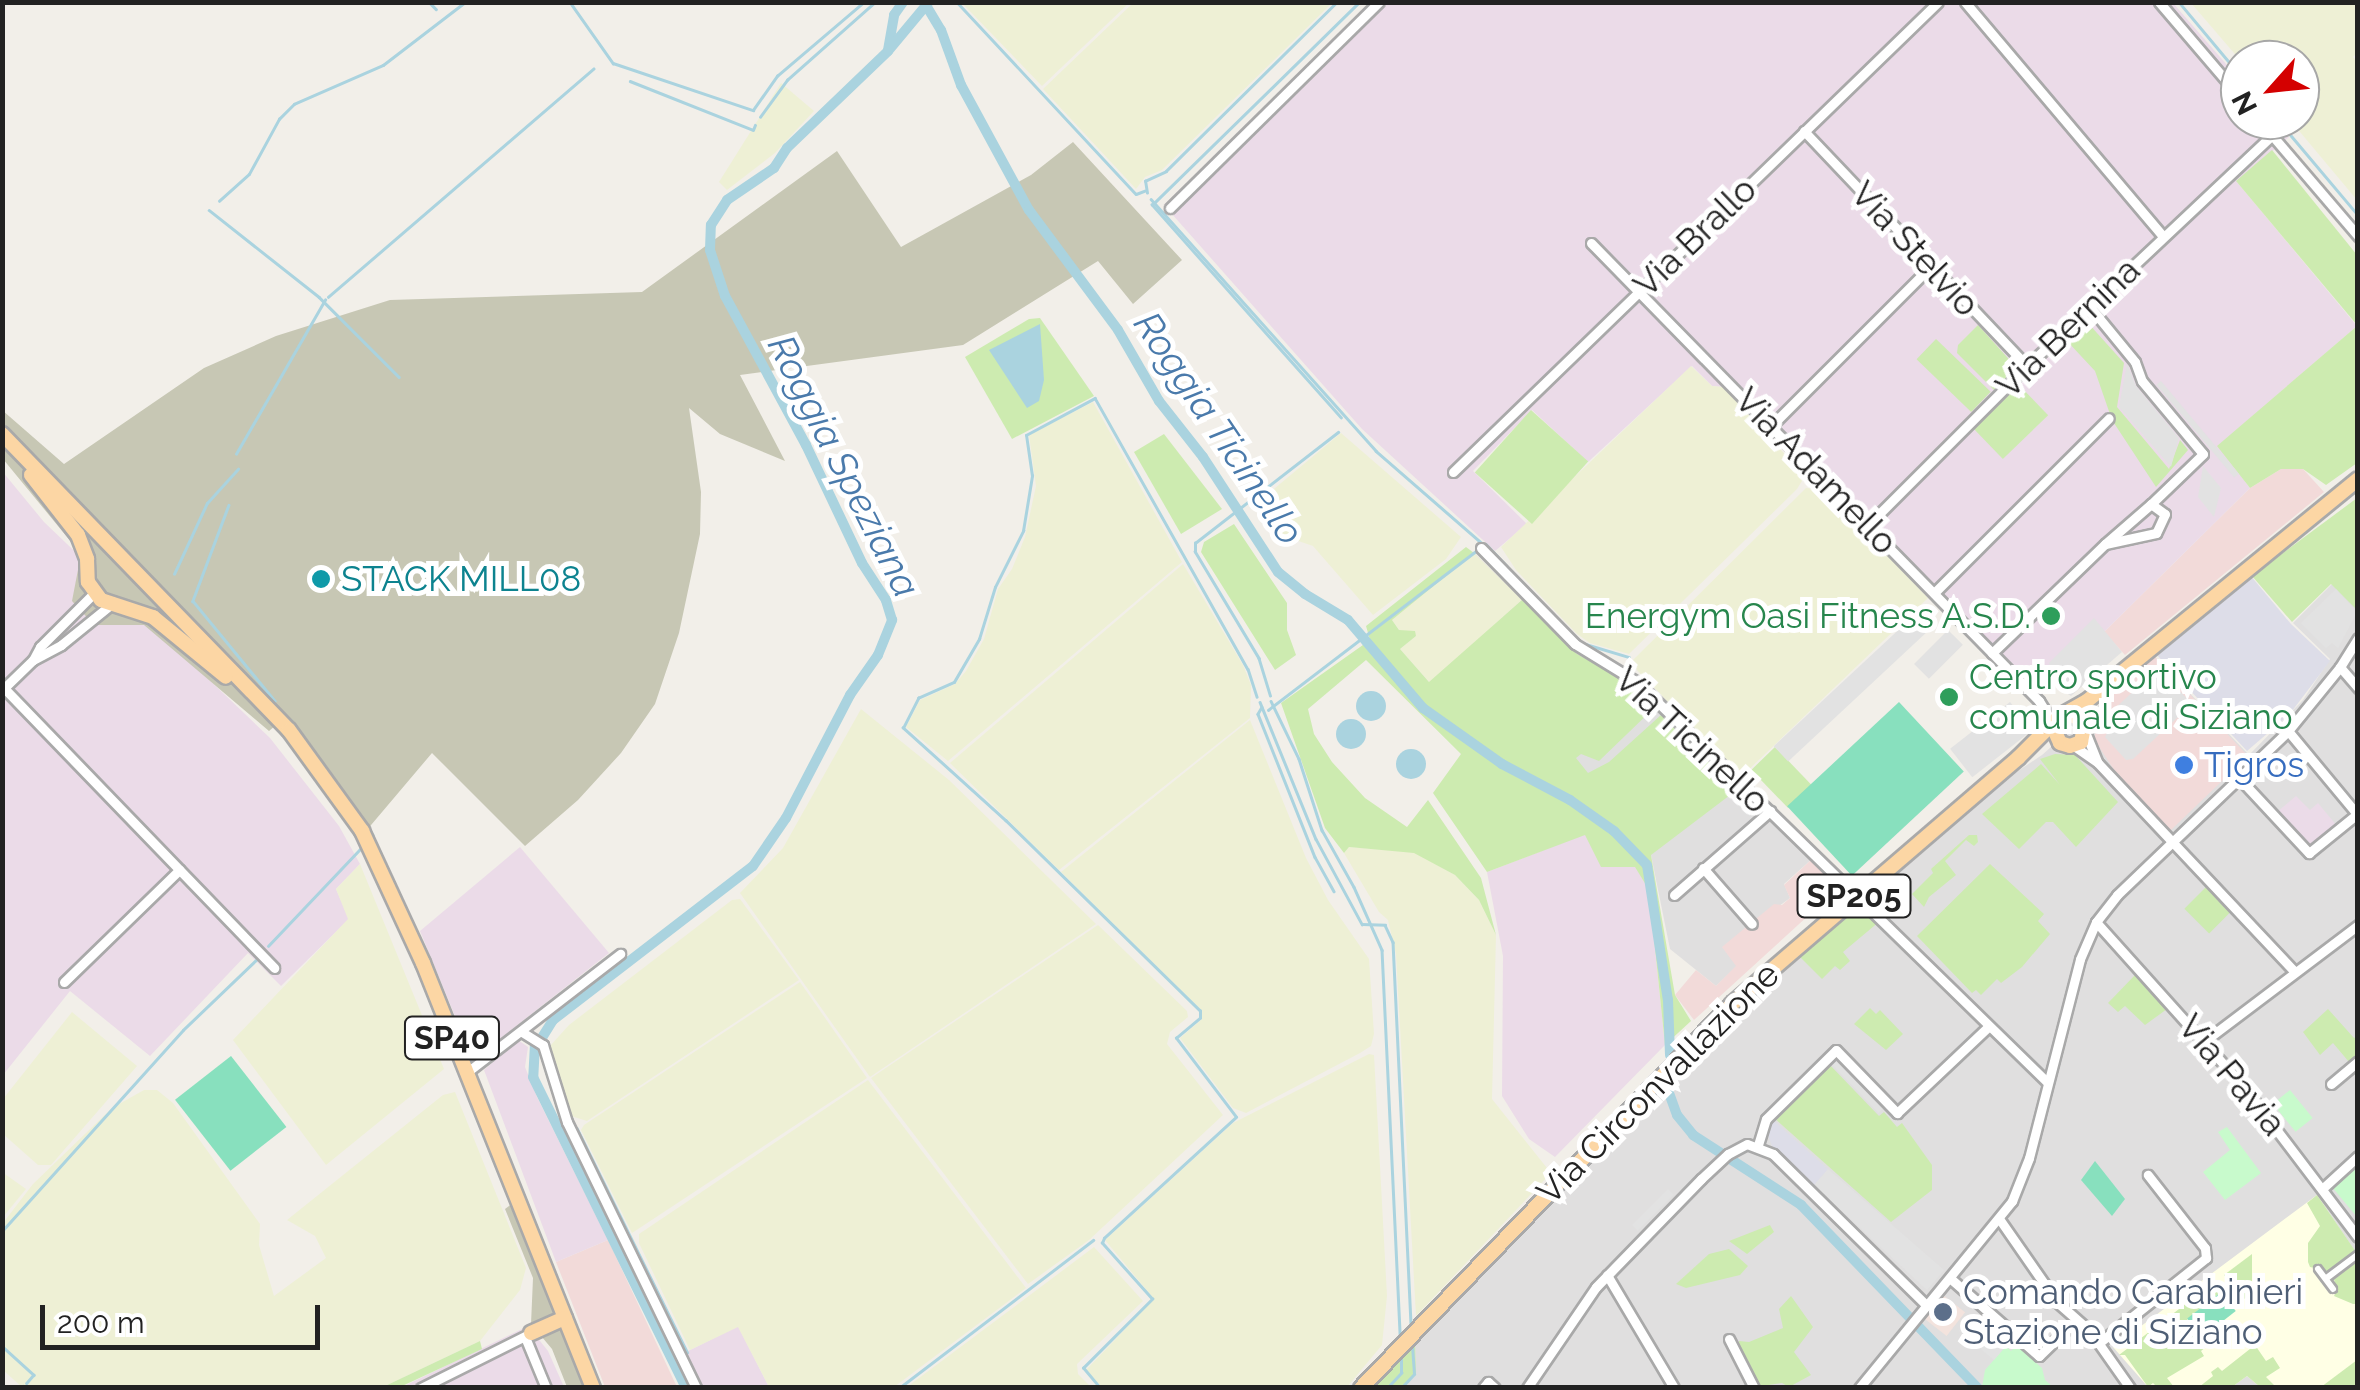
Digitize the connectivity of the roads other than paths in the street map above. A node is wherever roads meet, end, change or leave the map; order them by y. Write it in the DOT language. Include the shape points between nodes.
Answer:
graph roads {
  1 [pos="1379,2"];
  2 [pos="1938,2"];
  3 [pos="1965,2"];
  4 [pos="2160,2"];
  5 [pos="2220,73"];
  6 [pos="1804,131"];
  7 [pos="2267,140"];
  8 [pos="2276,140"];
  9 [pos="1170,208"];
  10 [pos="2163,236"];
  11 [pos="2358,236"];
  12 [pos="1591,243"];
  13 [pos="1930,267"];
  14 [pos="1639,290"];
  15 [pos="2090,307"];
  16 [pos="2027,366"];
  17 [pos="2108,418"];
  18 [pos="1771,426"];
  19 [pos="2,437"];
  20 [pos="1452,472"];
  21 [pos="2358,479"];
  22 [pos="2358,488"];
  23 [pos="2336,497"];
  24 [pos="2151,504"];
  25 [pos="1868,525"];
  26 [pos="2105,544"];
  27 [pos="1482,548"];
  28 [pos="94,592"];
  29 [pos="1934,593"];
  30 [pos="108,606"];
  31 [pos="2358,638"];
  32 [pos="1992,653"];
  33 [pos="34,660"];
  34 [pos="2340,667"];
  35 [pos="2107,685"];
  36 [pos="3,688"];
  37 [pos="2358,688"];
  38 [pos="270,711"];
  39 [pos="2060,720"];
  40 [pos="2086,730"];
  41 [pos="2288,731"];
  42 [pos="2070,746"];
  43 [pos="2018,758"];
  44 [pos="2098,764"];
  45 [pos="2238,778"];
  46 [pos="1770,811"];
  47 [pos="2173,842"];
  48 [pos="1703,868"];
  49 [pos="180,870"];
  50 [pos="1857,893"];
  51 [pos="1674,894"];
  52 [pos="2096,922"];
  53 [pos="1752,924"];
  54 [pos="2353,928"];
  55 [pos="2358,941"];
  56 [pos="620,954"];
  57 [pos="274,968"];
  58 [pos="2295,972"];
  59 [pos="64,982"];
  60 [pos="1988,1027"];
  61 [pos="522,1032"];
  62 [pos="2206,1040"];
  63 [pos="2358,1061"];
  64 [pos="466,1073"];
  65 [pos="2047,1082"];
  66 [pos="2332,1084"];
  67 [pos="1758,1145"];
  68 [pos="2358,1156"];
  69 [pos="2148,1175"];
  70 [pos="2323,1188"];
  71 [pos="2000,1220"];
  72 [pos="2358,1237"];
  73 [pos="2358,1254"];
  74 [pos="2318,1268"];
  75 [pos="1607,1275"];
  76 [pos="2328,1277"];
  77 [pos="1950,1280"];
  78 [pos="2333,1289"];
  79 [pos="1923,1310"];
  80 [pos="565,1318"];
  81 [pos="2081,1324"];
  82 [pos="528,1335"];
  83 [pos="1730,1339"];
  84 [pos="2099,1343"];
  85 [pos="421,1388"];
  86 [pos="546,1388"];
  87 [pos="592,1388"];
  88 [pos="696,1388"];
  89 [pos="1361,1388"];
  90 [pos="1483,1388"];
  91 [pos="1494,1388"];
  92 [pos="1528,1388"];
  93 [pos="1674,1388"];
  94 [pos="1754,1388"];
  95 [pos="1859,1388"];
  96 [pos="2130,1388"];
  1 -- 9 [label="street"];
  2 -- 6 [label="street, Via Brallo"];
  3 -- 10 [label="street"];
  4 -- 5 [label="street"];
  6 -- 13 [label="street, Via Stelvio"];
  6 -- 14 [label="street, Via Brallo"];
  7 -- 10 [label="street, Via Bernina"];
  8 -- 11 [label="street"];
  10 -- 15 [label="street, Via Bernina"];
  12 -- 14 [label="street, Via Adamello"];
  13 -- 16 [label="street, Via Stelvio"];
  13 -- 18 [label="street"];
  14 -- 18 [label="street, Via Adamello"];
  14 -- 20 [label="street, Via Brallo"];
  15 -- 16 [label="street, Via Bernina"];
  15 -- 24 [label="street" via="2204,454"];
  16 -- 25 [label="street, Via Bernina"];
  17 -- 29 [label="street"];
  18 -- 25 [label="street, Via Adamello"];
  19 -- 28 [label="main road, SP40" via="78,535"];
  19 -- 38 [label="main road, SP40"];
  21 -- 23 [label="main road, SP205"];
  22 -- 23 [label="street"];
  23 -- 35 [label="main road, SP205"];
  24 -- 26 [label="street"];
  24 -- 26 [label="street" via="2165,514 2156,533"];
  25 -- 29 [label="street, Via Adamello"];
  26 -- 32 [label="street"];
  27 -- 46 [label="street, Via Ticinello" via="1575,644 1637,682"];
  28 -- 30 [label="main road, SP40"];
  28 -- 33 [label="street"];
  29 -- 32 [label="street, Via Adamello"];
  30 -- 33 [label="street"];
  30 -- 38 [label="main road, SP40" via="138,609 163,624"];
  31 -- 34 [label="street"];
  32 -- 39 [label="street, Via Adamello"];
  33 -- 36 [label="street"];
  34 -- 37 [label="street"];
  34 -- 41 [label="street"];
  35 -- 39 [label="main road, SP205"];
  35 -- 40 [label="main road, SP205"];
  36 -- 49 [label="street"];
  38 -- 64 [label="main road, SP40" via="362,831"];
  39 -- 40 [label="main road" via="2082,718"];
  39 -- 42 [label="main road" via="2056,739"];
  39 -- 43 [label="main road, SP205"];
  40 -- 42 [label="main road, SP205"];
  40 -- 44 [label="street"];
  41 -- 45 [label="street"];
  41 -- 45 [label="street" via="2357,814 2308,853"];
  42 -- 43 [label="main road, SP205"];
  42 -- 44 [label="street"];
  43 -- 50 [label="main road, Via Circonvallazione / SP205"];
  44 -- 47 [label="street"];
  45 -- 47 [label="street"];
  46 -- 48 [label="street"];
  46 -- 50 [label="street, Via Ticinello"];
  47 -- 52 [label="street"];
  47 -- 58 [label="street"];
  48 -- 51 [label="street"];
  48 -- 53 [label="street"];
  49 -- 57 [label="street"];
  49 -- 59 [label="street"];
  50 -- 60 [label="street, Via Ticinello"];
  50 -- 89 [label="main road, Via Circonvallazione / SP205" via="1696,1038"];
  52 -- 62 [label="street, Via Pavia"];
  52 -- 65 [label="street"];
  54 -- 55 [label="street"];
  54 -- 58 [label="street"];
  56 -- 61 [label="street"];
  58 -- 62 [label="street"];
  60 -- 65 [label="street, Via Ticinello"];
  60 -- 67 [label="street" via="1897,1113 1836,1050 1766,1119"];
  61 -- 64 [label="street"];
  61 -- 88 [label="street" via="542,1045 567,1122"];
  62 -- 70 [label="street, Via Pavia"];
  63 -- 66 [label="street"];
  64 -- 80 [label="main road, SP40"];
  65 -- 71 [label="street" via="2029,1158"];
  67 -- 75 [label="street" via="1728,1154"];
  67 -- 79 [label="street"];
  68 -- 70 [label="street"];
  69 -- 84 [label="street" via="2206,1258"];
  70 -- 72 [label="street, Via Pavia"];
  71 -- 77 [label="street"];
  71 -- 81 [label="street" via="2057,1302"];
  73 -- 76 [label="street"];
  74 -- 76 [label="street"];
  75 -- 92 [label="street"];
  75 -- 93 [label="street"];
  76 -- 78 [label="street"];
  77 -- 79 [label="street"];
  77 -- 81 [label="street" via="2039,1356 2070,1326"];
  79 -- 95 [label="street"];
  80 -- 82 [label="main road"];
  80 -- 87 [label="main road, SP40"];
  81 -- 84 [label="street"];
  82 -- 85 [label="street"];
  82 -- 86 [label="street"];
  83 -- 94 [label="street"];
  84 -- 96 [label="street"];
  90 -- 91 [label="street" via="1488,1382"];
}
